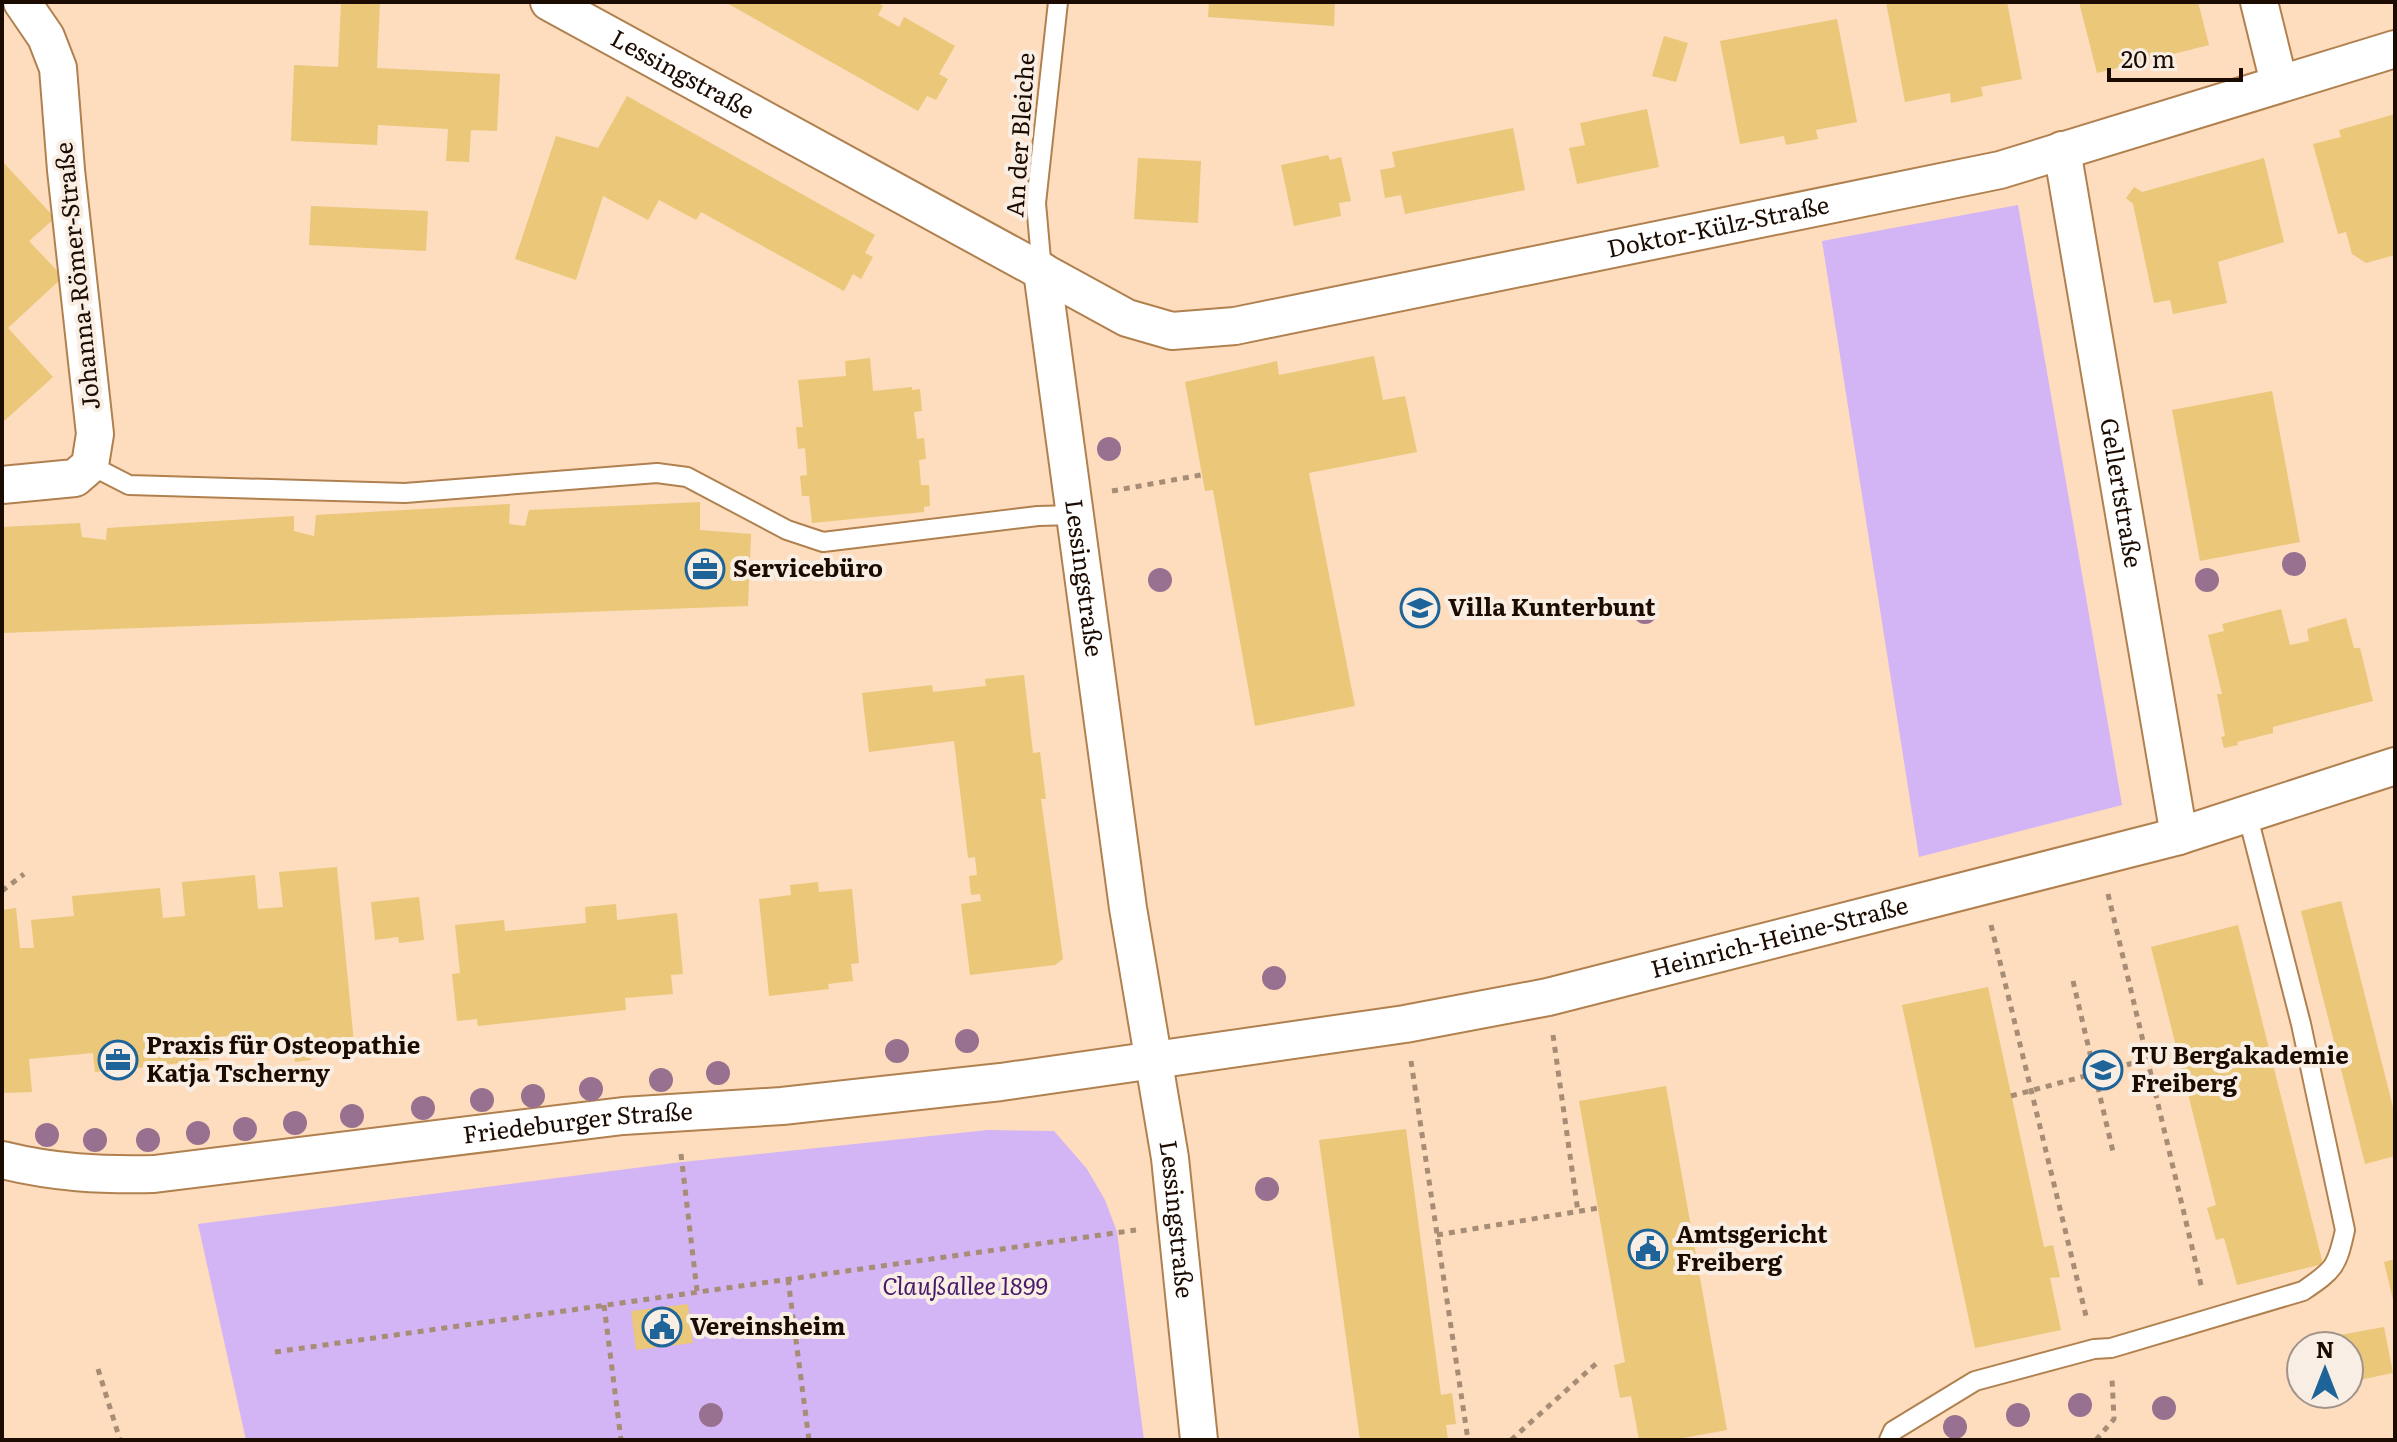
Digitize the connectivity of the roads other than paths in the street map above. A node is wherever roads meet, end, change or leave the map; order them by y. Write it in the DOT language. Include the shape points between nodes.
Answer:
graph roads {
  1 [pos="22,2"];
  2 [pos="549,2"];
  3 [pos="1058,2"];
  4 [pos="2259,2"];
  5 [pos="2395,49"];
  6 [pos="2279,83"];
  7 [pos="2062,150"];
  8 [pos="1042,271"];
  9 [pos="90,465"];
  10 [pos="2,485"];
  11 [pos="1073,506"];
  12 [pos="2395,766"];
  13 [pos="2247,813"];
  14 [pos="2179,836"];
  15 [pos="1153,1060"];
  16 [pos="2,1160"];
  17 [pos="1199,1440"];
  18 [pos="1889,1440"];
  1 -- 9 [label="street, Johanna-Römer-Straße" via="46,37 58,68 95,434"];
  2 -- 8 [label="street, Lessingstraße"];
  3 -- 8 [label="lane, An der Bleiche" via="1036,203"];
  4 -- 6 [label="street"];
  5 -- 6 [label="street, Doktor-Külz-Straße"];
  6 -- 7 [label="street, Doktor-Külz-Straße"];
  7 -- 8 [label="street, Doktor-Külz-Straße" via="2000,170 1890,194 1235,326 1172,331 1127,318"];
  7 -- 14 [label="street, Gellertstraße"];
  8 -- 11 [label="street, Lessingstraße"];
  9 -- 10 [label="street" via="75,478"];
  9 -- 11 [label="lane" via="129,485 405,493 657,473 687,477 787,530 823,542 1038,516"];
  11 -- 15 [label="street, Lessingstraße"];
  12 -- 13 [label="street, Heinrich-Heine-Straße"];
  13 -- 14 [label="street, Heinrich-Heine-Straße"];
  13 -- 18 [label="lane" via="2301,1024 2345,1230 2330,1273 2303,1291 1975,1381 1893,1431"];
  14 -- 15 [label="street, Heinrich-Heine-Straße" via="1548,997 1405,1024"];
  15 -- 16 [label="street, Friedeburger Straße" via="939,1089 623,1116 154,1174 95,1176"];
  15 -- 17 [label="street, Lessingstraße" via="1170,1158"];
}
